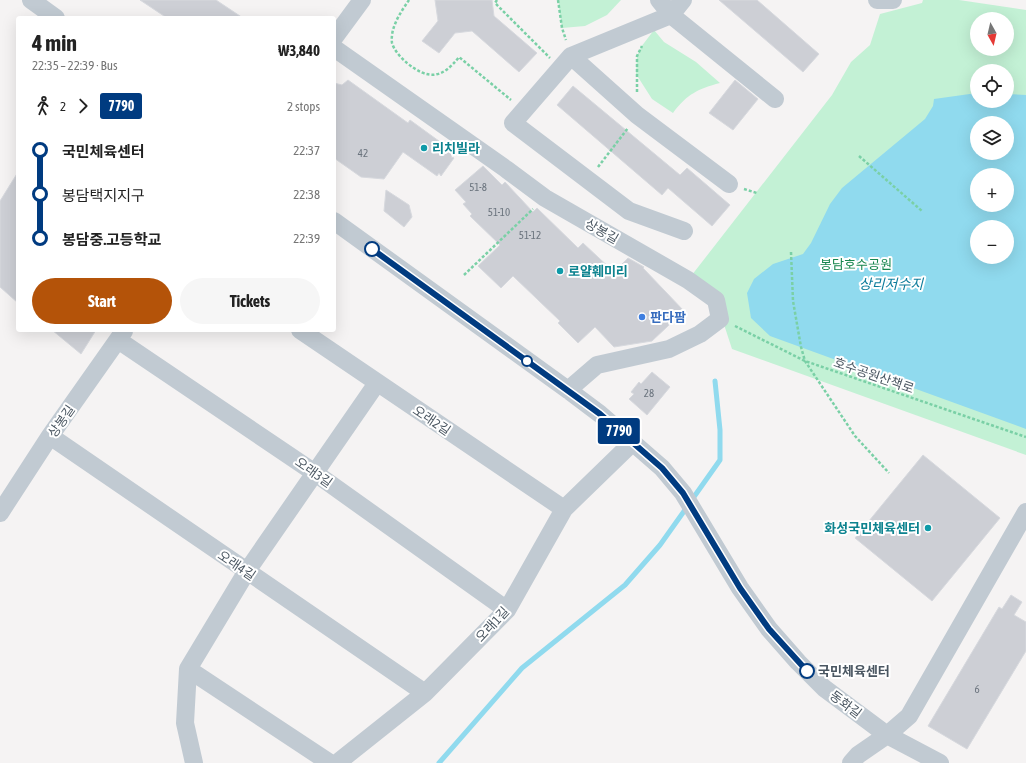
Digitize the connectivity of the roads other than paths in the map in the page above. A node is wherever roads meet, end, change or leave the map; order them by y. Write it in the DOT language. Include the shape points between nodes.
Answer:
graph roads {
  1 [pos="31,0"];
  2 [pos="362,0"];
  3 [pos="659,0"];
  4 [pos="683,0"];
  5 [pos="877,0"];
  6 [pos="893,0"];
  7 [pos="671,15"];
  8 [pos="53,16"];
  9 [pos="336,35"];
  10 [pos="336,49"];
  11 [pos="565,62"];
  12 [pos="775,99"];
  13 [pos="729,184"];
  14 [pos="336,222"];
  15 [pos="684,231"];
  16 [pos="303,332"];
  17 [pos="121,335"];
  18 [pos="377,383"];
  19 [pos="568,390"];
  20 [pos="50,436"];
  21 [pos="633,442"];
  22 [pos="315,473"];
  23 [pos="564,509"];
  24 [pos="1026,512"];
  25 [pos="0,513"];
  26 [pos="247,571"];
  27 [pos="507,610"];
  28 [pos="188,669"];
  29 [pos="425,693"];
  30 [pos="887,735"];
  31 [pos="194,763"];
  32 [pos="330,763"];
  33 [pos="337,763"];
  34 [pos="851,763"];
  35 [pos="940,763"];
  1 -- 8 [label="street"];
  2 -- 9 [label="street"];
  3 -- 7 [label="street"];
  4 -- 7 [label="street"];
  5 -- 6 [label="street"];
  7 -- 11 [label="street"];
  7 -- 12 [label="street"];
  10 -- 19 [label="street, 상봉길" via="545,198 688,280 716,300 720,319 700,334 669,349 597,365"];
  11 -- 13 [label="street"];
  11 -- 15 [label="street" via="512,119 629,211"];
  14 -- 19 [label="street, 동화길"];
  16 -- 18 [label="street, 오래2길"];
  17 -- 20 [label="street, 상봉길"];
  17 -- 22 [label="street, 오래3길"];
  18 -- 22 [label="street"];
  18 -- 23 [label="street, 오래2길"];
  19 -- 21 [label="street, 동화길"];
  20 -- 25 [label="street, 상봉길"];
  20 -- 26 [label="street, 오래4길"];
  21 -- 23 [label="street, 오래1길"];
  21 -- 30 [label="street, 동화길" via="662,468 683,493 740,588 769,629 824,688"];
  22 -- 26 [label="street"];
  22 -- 27 [label="street, 오래3길"];
  23 -- 27 [label="street, 오래1길"];
  24 -- 30 [label="street" via="909,716"];
  26 -- 28 [label="street"];
  26 -- 29 [label="street, 오래4길"];
  27 -- 29 [label="street, 오래1길"];
  28 -- 31 [label="street" via="185,724"];
  28 -- 32 [label="street"];
  29 -- 33 [label="street, 오래1길"];
  30 -- 34 [label="street" via="858,755"];
  30 -- 35 [label="street, 동화길"];
}
